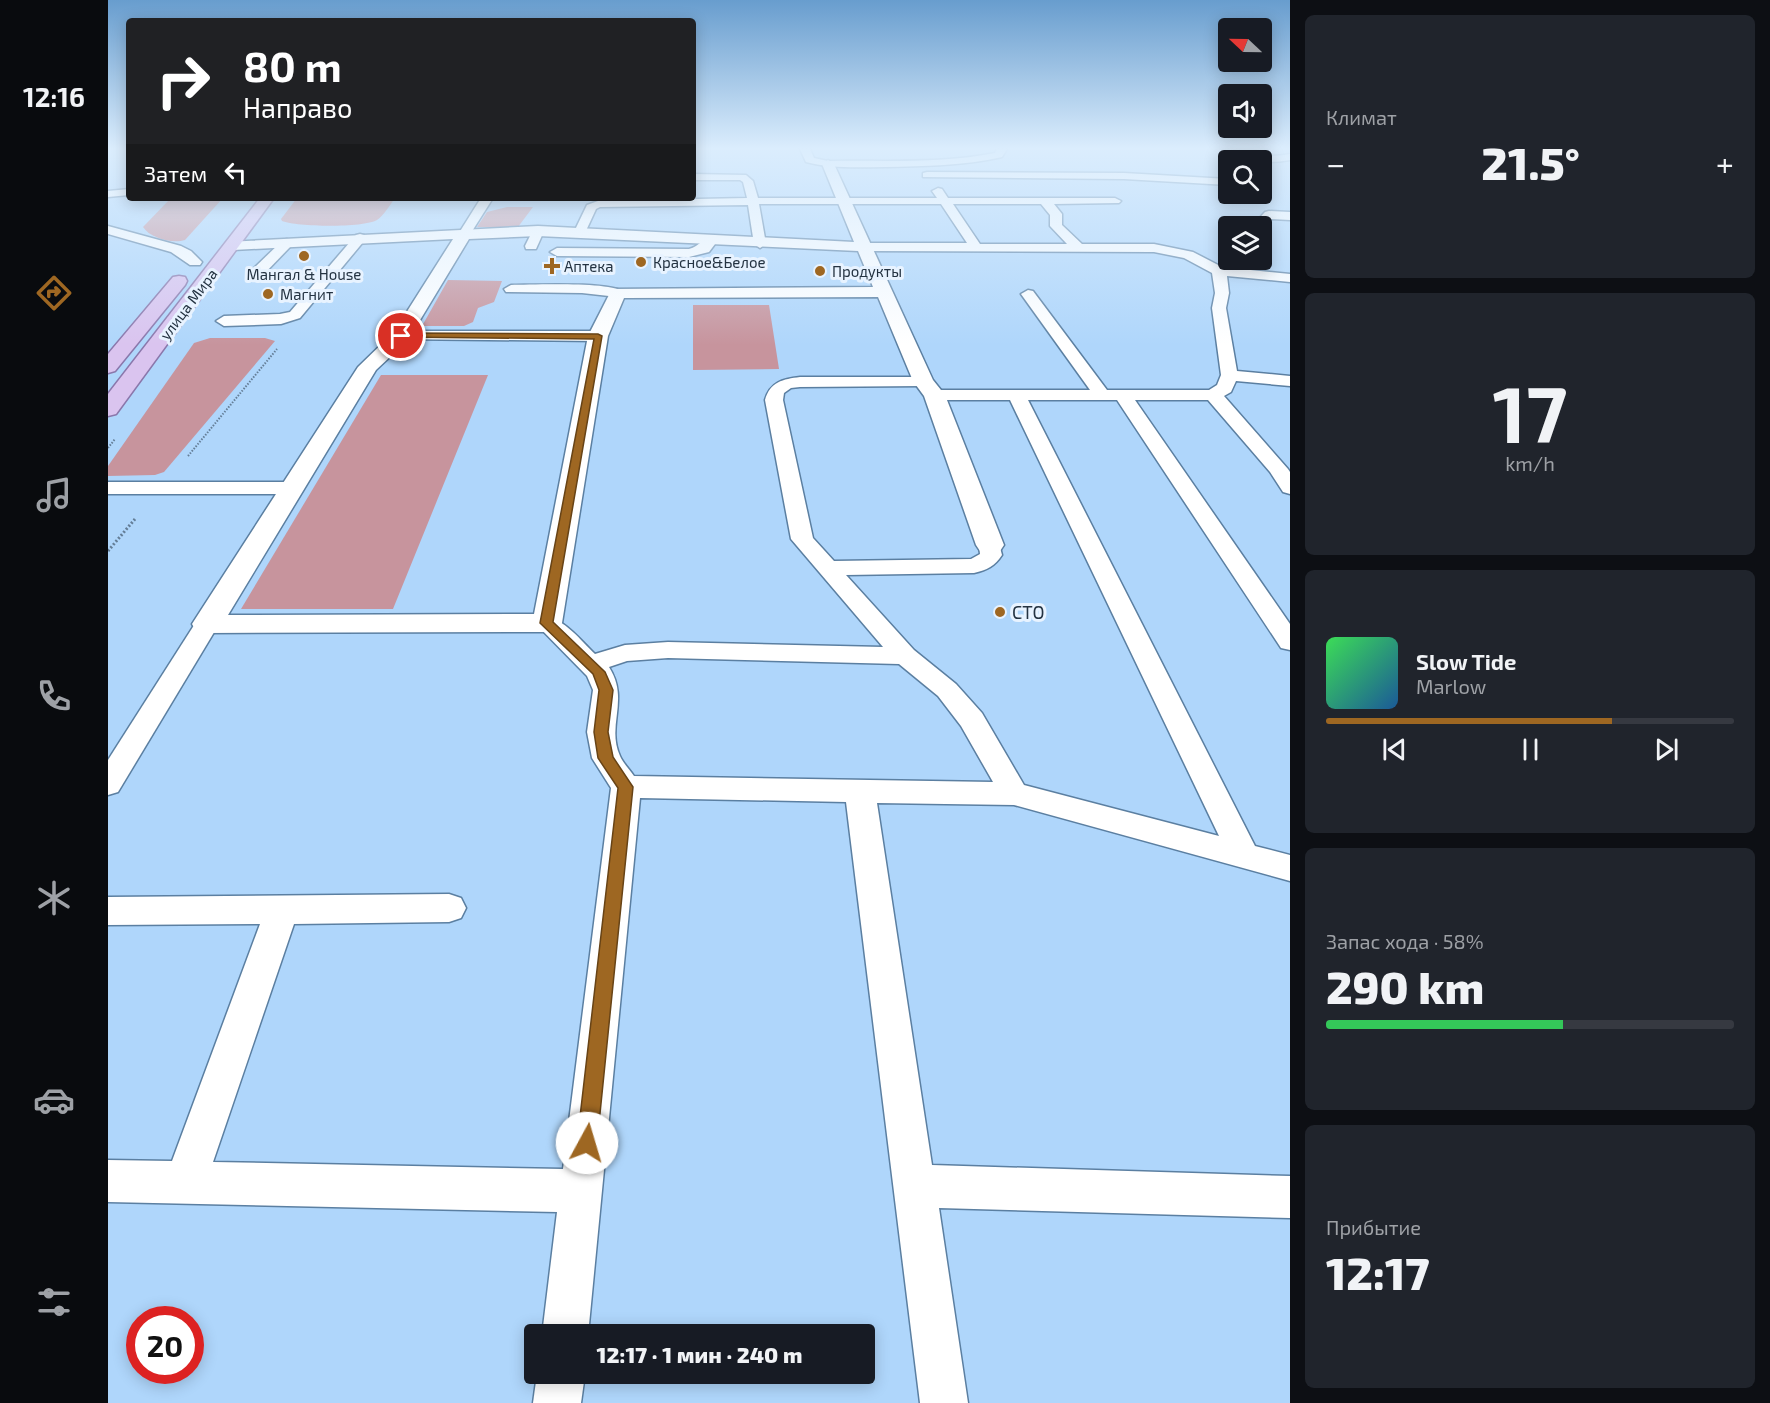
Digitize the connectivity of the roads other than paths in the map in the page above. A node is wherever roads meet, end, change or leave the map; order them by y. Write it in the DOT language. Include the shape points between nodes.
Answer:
graph roads {
  1 [pos="255,214"];
  2 [pos="477,214"];
  3 [pos="588,214"];
  4 [pos="755,214"];
  5 [pos="850,214"];
  6 [pos="954,214"];
  7 [pos="1056,214"];
  8 [pos="1272,216"];
  9 [pos="1290,216"];
  10 [pos="108,230"];
  11 [pos="538,231"];
  12 [pos="580,232"];
  13 [pos="465,233"];
  14 [pos="360,238"];
  15 [pos="712,240"];
  16 [pos="287,243"];
  17 [pos="760,244"];
  18 [pos="233,245"];
  19 [pos="531,246"];
  20 [pos="864,247"];
  21 [pos="976,247"];
  22 [pos="1078,247"];
  23 [pos="557,252"];
  24 [pos="195,262"];
  25 [pos="1219,271"];
  26 [pos="258,272"];
  27 [pos="1290,278"];
  28 [pos="511,289"];
  29 [pos="882,292"];
  30 [pos="618,293"];
  31 [pos="1028,294"];
  32 [pos="224,321"];
  33 [pos="401,336"];
  34 [pos="598,336"];
  35 [pos="108,367"];
  36 [pos="1230,375"];
  37 [pos="1290,381"];
  38 [pos="928,388"];
  39 [pos="1213,394"];
  40 [pos="1017,396"];
  41 [pos="1113,396"];
  42 [pos="108,409"];
  43 [pos="108,488"];
  44 [pos="291,488"];
  45 [pos="1290,488"];
  46 [pos="990,545"];
  47 [pos="828,568"];
  48 [pos="547,623"];
  49 [pos="207,624"];
  50 [pos="1290,642"];
  51 [pos="905,656"];
  52 [pos="591,664"];
  53 [pos="108,784"];
  54 [pos="626,787"];
  55 [pos="860,792"];
  56 [pos="1014,795"];
  57 [pos="1244,855"];
  58 [pos="1290,868"];
  59 [pos="283,908"];
  60 [pos="449,908"];
  61 [pos="108,911"];
  62 [pos="108,1181"];
  63 [pos="185,1183"];
  64 [pos="915,1186"];
  65 [pos="582,1191"];
  66 [pos="1290,1197"];
  67 [pos="566,1324"];
  68 [pos="560,1384"];
  69 [pos="558,1403"];
  70 [pos="944,1403"];
  1 -- 18 [label="main road, улица Мира"];
  2 -- 13 [label="lane"];
  3 -- 12 [label="lane"];
  4 -- 17 [label="lane"];
  5 -- 20 [label="street"];
  6 -- 21 [label="lane"];
  7 -- 22 [label="lane" via="1056,226"];
  8 -- 9 [label="lane"];
  10 -- 24 [label="lane" via="176,249"];
  11 -- 12 [label="street"];
  11 -- 13 [label="street"];
  11 -- 19 [label="lane"];
  12 -- 15 [label="street"];
  13 -- 14 [label="street"];
  13 -- 33 [label="street"];
  14 -- 16 [label="street"];
  14 -- 32 [label="lane" via="292,317"];
  15 -- 17 [label="street"];
  15 -- 23 [label="lane" via="701,251 689,253"];
  16 -- 18 [label="street"];
  16 -- 26 [label="lane"];
  17 -- 20 [label="street"];
  18 -- 24 [label="main road, улица Мира" via="208,246"];
  18 -- 42 [label="main road, улица Мира"];
  20 -- 21 [label="lane"];
  20 -- 29 [label="street"];
  21 -- 22 [label="lane"];
  22 -- 25 [label="lane" via="1174,251"];
  24 -- 35 [label="main road, улица Мира"];
  25 -- 27 [label="lane"];
  25 -- 36 [label="lane" via="1219,308"];
  28 -- 30 [label="lane"];
  29 -- 30 [label="street"];
  29 -- 38 [label="street"];
  30 -- 34 [label="street"];
  31 -- 41 [label="lane"];
  33 -- 34 [label="lane"];
  33 -- 44 [label="street" via="368,367"];
  34 -- 48 [label="street"];
  36 -- 37 [label="lane"];
  36 -- 39 [label="lane" via="1225,388"];
  38 -- 40 [label="lane"];
  38 -- 46 [label="street"];
  38 -- 47 [label="lane" via="800,382 786,384 776,391 774,400 802,539"];
  39 -- 41 [label="lane"];
  39 -- 45 [label="lane"];
  40 -- 41 [label="lane"];
  40 -- 57 [label="lane"];
  41 -- 50 [label="lane"];
  43 -- 44 [label="lane"];
  44 -- 49 [label="street"];
  46 -- 47 [label="lane" via="991,555 974,566"];
  47 -- 51 [label="lane"];
  48 -- 49 [label="street"];
  48 -- 52 [label="lane"];
  49 -- 53 [label="lane"];
  51 -- 52 [label="lane" via="668,650 625,653"];
  51 -- 56 [label="lane" via="947,690 972,720"];
  52 -- 54 [label="lane" via="606,690 601,732 606,758"];
  54 -- 55 [label="lane"];
  54 -- 65 [label="lane"];
  55 -- 56 [label="lane"];
  55 -- 64 [label="lane"];
  56 -- 57 [label="lane"];
  57 -- 58 [label="lane"];
  59 -- 60 [label="lane"];
  59 -- 61 [label="lane"];
  59 -- 63 [label="lane"];
  62 -- 63 [label="lane"];
  63 -- 65 [label="lane"];
  64 -- 66 [label="lane"];
  64 -- 70 [label="lane"];
  65 -- 67 [label="lane"];
  68 -- 69 [label="lane"];
}
